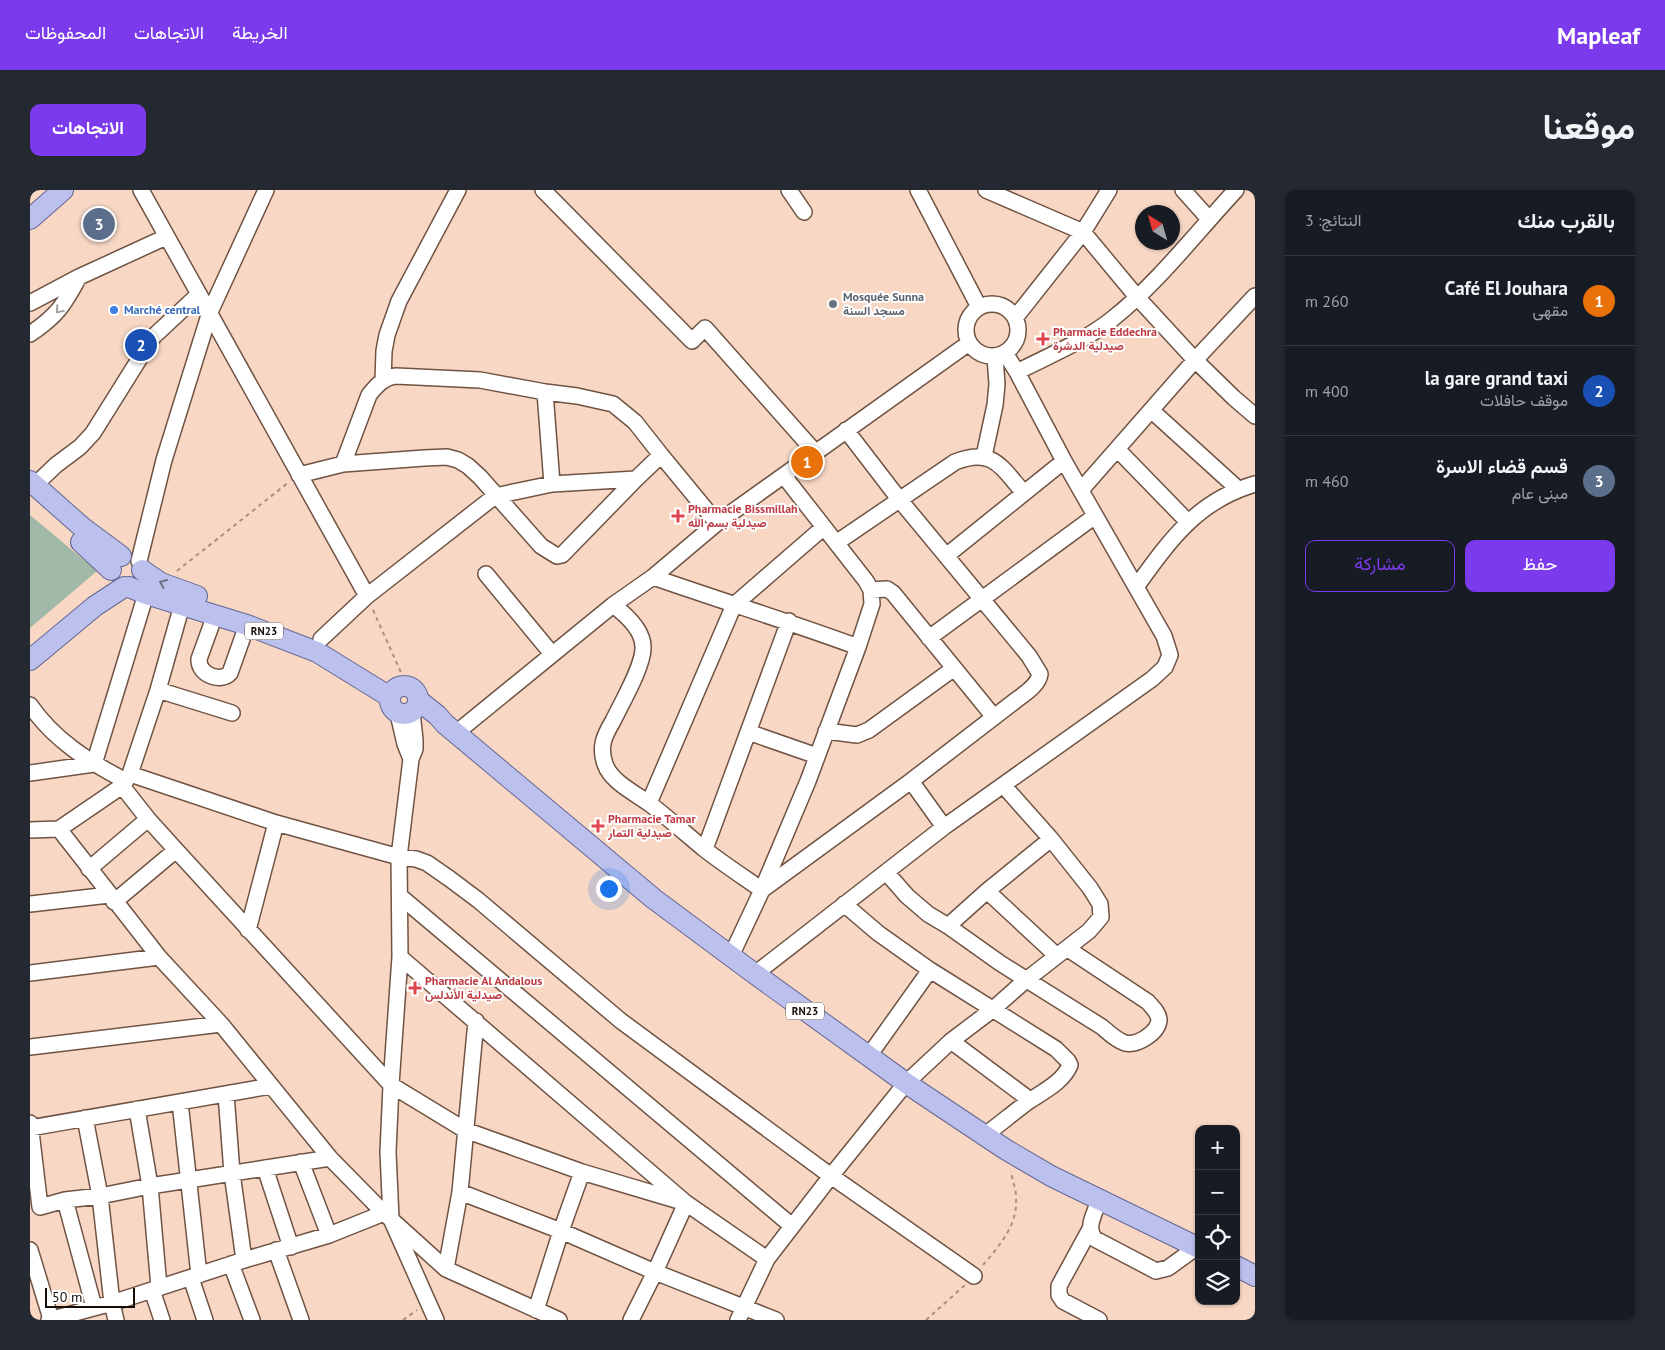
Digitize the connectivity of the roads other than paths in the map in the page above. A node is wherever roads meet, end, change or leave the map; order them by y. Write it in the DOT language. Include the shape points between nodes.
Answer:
graph roads {
  1 [pos="63,190"];
  2 [pos="141,190"];
  3 [pos="266,190"];
  4 [pos="458,190"];
  5 [pos="543,190"];
  6 [pos="789,190"];
  7 [pos="918,190"];
  8 [pos="986,190"];
  9 [pos="1109,190"];
  10 [pos="1183,190"];
  11 [pos="1236,190"];
  12 [pos="804,212"];
  13 [pos="30,219"];
  14 [pos="1209,219"];
  15 [pos="1083,232"];
  16 [pos="166,237"];
  17 [pos="79,277"];
  18 [pos="199,294"];
  19 [pos="1255,296"];
  20 [pos="1137,297"];
  21 [pos="30,303"];
  22 [pos="979,307"];
  23 [pos="210,312"];
  24 [pos="1015,318"];
  25 [pos="30,334"];
  26 [pos="969,343"];
  27 [pos="1000,355"];
  28 [pos="1195,360"];
  29 [pos="1017,372"];
  30 [pos="383,381"];
  31 [pos="545,392"];
  32 [pos="1151,410"];
  33 [pos="1255,416"];
  34 [pos="846,430"];
  35 [pos="1117,448"];
  36 [pos="816,452"];
  37 [pos="661,455"];
  38 [pos="984,456"];
  39 [pos="1064,461"];
  40 [pos="344,464"];
  41 [pos="299,475"];
  42 [pos="784,476"];
  43 [pos="636,479"];
  44 [pos="552,484"];
  45 [pos="1255,484"];
  46 [pos="32,488"];
  47 [pos="1238,489"];
  48 [pos="1081,490"];
  49 [pos="1024,493"];
  50 [pos="495,496"];
  51 [pos="899,499"];
  52 [pos="1096,516"];
  53 [pos="1188,522"];
  54 [pos="716,523"];
  55 [pos="824,527"];
  56 [pos="836,543"];
  57 [pos="946,556"];
  58 [pos="131,574"];
  59 [pos="486,574"];
  60 [pos="654,577"];
  61 [pos="1136,587"];
  62 [pos="871,590"];
  63 [pos="367,596"];
  64 [pos="983,599"];
  65 [pos="613,604"];
  66 [pos="182,605"];
  67 [pos="734,605"];
  68 [pos="215,615"];
  69 [pos="789,621"];
  70 [pos="248,625"];
  71 [pos="929,638"];
  72 [pos="321,639"];
  73 [pos="858,647"];
  74 [pos="552,654"];
  75 [pos="30,660"];
  76 [pos="953,669"];
  77 [pos="158,690"];
  78 [pos="405,701"];
  79 [pos="30,705"];
  80 [pos="232,713"];
  81 [pos="994,718"];
  82 [pos="450,728"];
  83 [pos="826,731"];
  84 [pos="748,732"];
  85 [pos="817,756"];
  86 [pos="94,764"];
  87 [pos="30,773"];
  88 [pos="126,780"];
  89 [pos="910,781"];
  90 [pos="1003,785"];
  91 [pos="649,803"];
  92 [pos="148,819"];
  93 [pos="276,823"];
  94 [pos="944,827"];
  95 [pos="59,829"];
  96 [pos="30,830"];
  97 [pos="1051,839"];
  98 [pos="705,849"];
  99 [pos="176,850"];
  100 [pos="399,858"];
  101 [pos="89,869"];
  102 [pos="886,872"];
  103 [pos="762,890"];
  104 [pos="986,891"];
  105 [pos="401,897"];
  106 [pos="112,898"];
  107 [pos="30,904"];
  108 [pos="844,904"];
  109 [pos="948,926"];
  110 [pos="248,930"];
  111 [pos="1062,952"];
  112 [pos="400,956"];
  113 [pos="731,956"];
  114 [pos="159,957"];
  115 [pos="930,970"];
  116 [pos="30,973"];
  117 [pos="755,974"];
  118 [pos="1026,980"];
  119 [pos="992,1010"];
  120 [pos="476,1021"];
  121 [pos="220,1024"];
  122 [pos="951,1041"];
  123 [pos="30,1047"];
  124 [pos="868,1056"];
  125 [pos="906,1083"];
  126 [pos="391,1085"];
  127 [pos="271,1086"];
  128 [pos="226,1094"];
  129 [pos="1030,1100"];
  130 [pos="180,1102"];
  131 [pos="137,1109"];
  132 [pos="86,1118"];
  133 [pos="30,1126"];
  134 [pos="465,1130"];
  135 [pos="985,1135"];
  136 [pos="330,1158"];
  137 [pos="301,1162"];
  138 [pos="266,1168"];
  139 [pos="582,1172"];
  140 [pos="232,1173"];
  141 [pos="830,1176"];
  142 [pos="188,1180"];
  143 [pos="150,1186"];
  144 [pos="460,1192"];
  145 [pos="100,1196"];
  146 [pos="65,1200"];
  147 [pos="1099,1200"];
  148 [pos="686,1203"];
  149 [pos="35,1208"];
  150 [pos="388,1216"];
  151 [pos="792,1226"];
  152 [pos="1090,1229"];
  153 [pos="561,1232"];
  154 [pos="329,1236"];
  155 [pos="291,1246"];
  156 [pos="1195,1247"];
  157 [pos="30,1250"];
  158 [pos="276,1250"];
  159 [pos="1195,1250"];
  160 [pos="767,1259"];
  161 [pos="238,1262"];
  162 [pos="1240,1268"];
  163 [pos="446,1269"];
  164 [pos="655,1272"];
  165 [pos="195,1276"];
  166 [pos="974,1276"];
  167 [pos="1255,1276"];
  168 [pos="156,1288"];
  169 [pos="112,1303"];
  170 [pos="94,1307"];
  171 [pos="536,1310"];
  172 [pos="741,1314"];
  173 [pos="71,1317"];
  174 [pos="50,1320"];
  175 [pos="116,1320"];
  176 [pos="162,1320"];
  177 [pos="205,1320"];
  178 [pos="252,1320"];
  179 [pos="302,1320"];
  180 [pos="436,1320"];
  181 [pos="559,1320"];
  182 [pos="631,1320"];
  183 [pos="776,1320"];
  184 [pos="1099,1320"];
  1 -- 13 [label="main road"];
  2 -- 16 [label="street"];
  3 -- 23 [label="street"];
  4 -- 30 [label="street" via="399,301 387,336"];
  5 -- 36 [label="street" via="692,342 705,328"];
  6 -- 12 [label="street"];
  7 -- 22 [label="street"];
  8 -- 15 [label="street"];
  9 -- 15 [label="street"];
  10 -- 14 [label="street"];
  11 -- 14 [label="street"];
  14 -- 20 [label="street" via="1171,264"];
  15 -- 20 [label="street"];
  15 -- 24 [label="street"];
  16 -- 17 [label="street"];
  16 -- 18 [label="street"];
  17 -- 21 [label="street"];
  17 -- 25 [label="street, one-way" via="55,315"];
  18 -- 23 [label="street"];
  18 -- 46 [label="street" via="153,338 94,432"];
  19 -- 28 [label="street"];
  20 -- 28 [label="street"];
  20 -- 29 [label="street" via="1091,334"];
  22 -- 24 [label="street" via="999,305"];
  22 -- 26 [label="street" via="967,323"];
  23 -- 41 [label="street"];
  23 -- 58 [label="street"];
  24 -- 27 [label="street" via="1017,338 1012,347"];
  26 -- 27 [label="street" via="984,356"];
  26 -- 34 [label="street"];
  27 -- 29 [label="street"];
  27 -- 38 [label="street" via="995,405"];
  28 -- 32 [label="street"];
  28 -- 33 [label="street"];
  29 -- 39 [label="street"];
  30 -- 31 [label="street" via="390,376 480,380"];
  30 -- 40 [label="street" via="369,395"];
  31 -- 37 [label="street" via="613,404 635,422"];
  31 -- 44 [label="street"];
  32 -- 35 [label="street"];
  32 -- 47 [label="street"];
  34 -- 36 [label="street"];
  34 -- 51 [label="street"];
  35 -- 48 [label="street"];
  35 -- 53 [label="street"];
  36 -- 42 [label="street"];
  37 -- 43 [label="street"];
  37 -- 54 [label="street"];
  38 -- 49 [label="street" via="996,461"];
  38 -- 51 [label="street" via="969,456 955,462"];
  39 -- 48 [label="street"];
  39 -- 49 [label="street"];
  40 -- 41 [label="street"];
  40 -- 50 [label="street" via="447,457 468,466"];
  41 -- 63 [label="street"];
  42 -- 54 [label="street"];
  42 -- 55 [label="street"];
  43 -- 44 [label="street"];
  43 -- 50 [label="street" via="562,555 556,556 541,546"];
  44 -- 50 [label="street"];
  45 -- 47 [label="street"];
  46 -- 58 [label="main road, RN23" via="100,559"];
  47 -- 53 [label="street" via="1212,503"];
  48 -- 52 [label="street"];
  49 -- 57 [label="street"];
  50 -- 63 [label="street"];
  51 -- 56 [label="street"];
  51 -- 57 [label="street"];
  52 -- 61 [label="street"];
  52 -- 64 [label="street"];
  53 -- 61 [label="street" via="1171,539"];
  54 -- 60 [label="street"];
  55 -- 56 [label="street"];
  55 -- 67 [label="street"];
  56 -- 62 [label="street"];
  57 -- 64 [label="street"];
  58 -- 66 [label="main road, RN23"];
  72 -- 58 [label="main road, RN23, one-way"];
  58 -- 75 [label="main road"];
  58 -- 86 [label="street"];
  59 -- 74 [label="street"];
  60 -- 65 [label="street"];
  60 -- 67 [label="street"];
  61 -- 90 [label="street" via="1164,636 1170,655 1165,667"];
  62 -- 71 [label="street" via="888,589"];
  62 -- 73 [label="street" via="872,604"];
  63 -- 72 [label="street"];
  64 -- 71 [label="street"];
  64 -- 81 [label="street" via="1040,674 1031,689"];
  65 -- 74 [label="street"];
  65 -- 91 [label="street" via="634,626 644,647 601,750 606,766 616,779"];
  66 -- 68 [label="main road, RN23"];
  66 -- 77 [label="street"];
  67 -- 69 [label="street"];
  67 -- 91 [label="street"];
  68 -- 70 [label="main road, RN23"];
  68 -- 70 [label="street" via="198,666 201,671 221,678 230,673"];
  69 -- 73 [label="street"];
  69 -- 84 [label="street"];
  70 -- 78 [label="main road, RN23" via="317,652"];
  71 -- 76 [label="street"];
  72 -- 78 [label="main road, RN23" via="361,662"];
  73 -- 83 [label="street"];
  74 -- 82 [label="street"];
  76 -- 81 [label="street"];
  76 -- 83 [label="street" via="869,730 858,735"];
  77 -- 80 [label="street"];
  77 -- 88 [label="street"];
  78 -- 82 [label="main road, RN23" via="432,722"];
  78 -- 100 [label="street" via="405,744 411,759"];
  79 -- 86 [label="street" via="61,740"];
  81 -- 89 [label="street"];
  82 -- 113 [label="main road, RN23" via="654,899"];
  83 -- 85 [label="street"];
  84 -- 85 [label="street"];
  84 -- 98 [label="street"];
  85 -- 103 [label="street"];
  86 -- 87 [label="street"];
  86 -- 88 [label="street"];
  88 -- 92 [label="street"];
  88 -- 93 [label="street"];
  88 -- 95 [label="street"];
  89 -- 94 [label="street"];
  89 -- 103 [label="street"];
  90 -- 94 [label="street"];
  90 -- 97 [label="street"];
  91 -- 98 [label="street"];
  92 -- 99 [label="street"];
  92 -- 101 [label="street"];
  93 -- 100 [label="street"];
  93 -- 110 [label="street"];
  94 -- 102 [label="street"];
  95 -- 96 [label="street"];
  95 -- 101 [label="street"];
  97 -- 104 [label="street"];
  97 -- 111 [label="street" via="1090,888 1100,904 1101,913 1098,922"];
  98 -- 103 [label="street"];
  99 -- 106 [label="street"];
  99 -- 110 [label="street"];
  100 -- 105 [label="street"];
  100 -- 141 [label="street" via="426,863 457,884 620,1021"];
  101 -- 106 [label="street"];
  102 -- 108 [label="street"];
  102 -- 109 [label="street" via="917,906"];
  103 -- 113 [label="street"];
  104 -- 109 [label="street"];
  104 -- 111 [label="street"];
  105 -- 112 [label="street"];
  105 -- 151 [label="street"];
  106 -- 107 [label="street"];
  106 -- 114 [label="street"];
  108 -- 115 [label="street"];
  108 -- 117 [label="street"];
  109 -- 118 [label="street"];
  110 -- 126 [label="street"];
  111 -- 118 [label="street"];
  111 -- 118 [label="street" via="1148,1002 1158,1020 1150,1035 1128,1044"];
  112 -- 120 [label="street"];
  112 -- 126 [label="street"];
  113 -- 117 [label="main road, RN23"];
  114 -- 116 [label="street"];
  114 -- 121 [label="street"];
  115 -- 119 [label="street"];
  115 -- 124 [label="street"];
  117 -- 124 [label="main road, RN23"];
  118 -- 119 [label="street"];
  119 -- 122 [label="street"];
  119 -- 129 [label="street" via="1056,1049 1070,1065 1048,1090"];
  120 -- 134 [label="street"];
  120 -- 148 [label="street"];
  121 -- 123 [label="street"];
  121 -- 127 [label="street"];
  122 -- 125 [label="street"];
  122 -- 129 [label="street"];
  124 -- 125 [label="main road, RN23"];
  125 -- 135 [label="main road, RN23"];
  125 -- 141 [label="street"];
  126 -- 134 [label="street"];
  126 -- 150 [label="street"];
  127 -- 128 [label="street"];
  127 -- 136 [label="street"];
  128 -- 130 [label="street"];
  128 -- 140 [label="street"];
  129 -- 135 [label="street"];
  130 -- 131 [label="street"];
  130 -- 142 [label="street"];
  131 -- 132 [label="street"];
  131 -- 143 [label="street"];
  132 -- 133 [label="street"];
  132 -- 145 [label="street"];
  133 -- 149 [label="street"];
  134 -- 139 [label="street"];
  134 -- 144 [label="street"];
  135 -- 147 [label="main road, RN23" via="1051,1176"];
  136 -- 137 [label="street"];
  136 -- 150 [label="street"];
  137 -- 138 [label="street"];
  137 -- 154 [label="street"];
  138 -- 140 [label="street"];
  138 -- 155 [label="street"];
  139 -- 148 [label="street"];
  139 -- 153 [label="street"];
  140 -- 142 [label="street"];
  140 -- 161 [label="street"];
  141 -- 151 [label="street"];
  141 -- 166 [label="street"];
  142 -- 143 [label="street"];
  142 -- 165 [label="street"];
  143 -- 145 [label="street"];
  143 -- 168 [label="street"];
  144 -- 153 [label="street"];
  144 -- 163 [label="street"];
  145 -- 146 [label="street"];
  145 -- 169 [label="street"];
  146 -- 149 [label="street"];
  146 -- 170 [label="street"];
  147 -- 152 [label="street"];
  147 -- 156 [label="main road, RN23"];
  148 -- 160 [label="street"];
  148 -- 164 [label="street"];
  150 -- 154 [label="street"];
  150 -- 163 [label="street"];
  150 -- 180 [label="street"];
  151 -- 160 [label="street"];
  152 -- 159 [label="street" via="1095,1239 1156,1271 1168,1268"];
  152 -- 184 [label="street" via="1059,1286 1059,1295 1063,1301"];
  153 -- 164 [label="street"];
  153 -- 171 [label="street"];
  154 -- 155 [label="street"];
  155 -- 158 [label="street"];
  157 -- 174 [label="street"];
  158 -- 161 [label="street"];
  158 -- 179 [label="street"];
  160 -- 172 [label="street"];
  161 -- 165 [label="street"];
  161 -- 178 [label="street"];
  162 -- 167 [label="main road"];
  163 -- 171 [label="street"];
  164 -- 172 [label="street"];
  164 -- 182 [label="street"];
  165 -- 168 [label="street"];
  165 -- 177 [label="street"];
  168 -- 169 [label="street"];
  168 -- 176 [label="street"];
  169 -- 170 [label="street"];
  169 -- 175 [label="street"];
  170 -- 173 [label="street"];
  171 -- 181 [label="street"];
  172 -- 183 [label="street"];
  173 -- 174 [label="street"];
}
